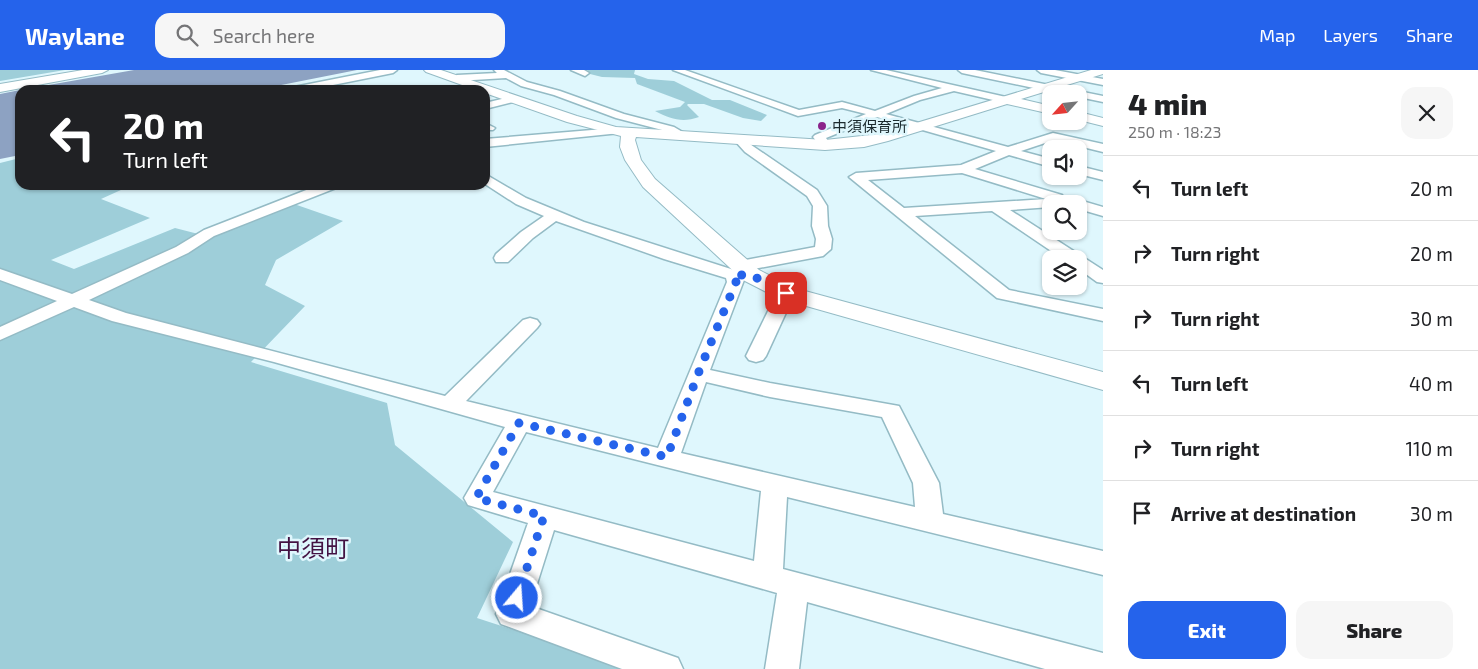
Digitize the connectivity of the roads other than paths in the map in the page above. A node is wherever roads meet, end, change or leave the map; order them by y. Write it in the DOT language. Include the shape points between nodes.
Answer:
graph roads {
  1 [pos="38,70"];
  2 [pos="102,70"];
  3 [pos="393,70"];
  4 [pos="430,70"];
  5 [pos="575,70"];
  6 [pos="676,70"];
  7 [pos="875,70"];
  8 [pos="962,70"];
  9 [pos="1041,70"];
  10 [pos="1103,70"];
  11 [pos="23,72"];
  12 [pos="502,72"];
  13 [pos="585,73"];
  14 [pos="1079,77"];
  15 [pos="1103,82"];
  16 [pos="457,84"];
  17 [pos="15,85"];
  18 [pos="17,85"];
  19 [pos="319,85"];
  20 [pos="1053,85"];
  21 [pos="1042,86"];
  22 [pos="0,88"];
  23 [pos="954,88"];
  24 [pos="1042,88"];
  25 [pos="490,90"];
  26 [pos="1088,96"];
  27 [pos="514,99"];
  28 [pos="1103,99"];
  29 [pos="1006,100"];
  30 [pos="490,105"];
  31 [pos="1042,108"];
  32 [pos="876,114"];
  33 [pos="1088,118"];
  34 [pos="1103,122"];
  35 [pos="920,126"];
  36 [pos="623,132"];
  37 [pos="684,137"];
  38 [pos="741,141"];
  39 [pos="490,142"];
  40 [pos="825,145"];
  41 [pos="1103,148"];
  42 [pos="1008,151"];
  43 [pos="1042,160"];
  44 [pos="963,169"];
  45 [pos="1087,172"];
  46 [pos="1103,176"];
  47 [pos="490,181"];
  48 [pos="318,190"];
  49 [pos="1049,195"];
  50 [pos="1042,205"];
  51 [pos="995,207"];
  52 [pos="1087,207"];
  53 [pos="1103,212"];
  54 [pos="901,213"];
  55 [pos="554,215"];
  56 [pos="1061,250"];
  57 [pos="502,258"];
  58 [pos="1087,263"];
  59 [pos="1103,265"];
  60 [pos="1087,267"];
  61 [pos="742,272"];
  62 [pos="0,274"];
  63 [pos="1103,278"];
  64 [pos="786,293"];
  65 [pos="73,300"];
  66 [pos="1103,315"];
  67 [pos="530,324"];
  68 [pos="0,334"];
  69 [pos="756,356"];
  70 [pos="698,374"];
  71 [pos="1103,381"];
  72 [pos="450,404"];
  73 [pos="519,423"];
  74 [pos="667,457"];
  75 [pos="775,483"];
  76 [pos="544,516"];
  77 [pos="930,521"];
  78 [pos="1102,565"];
  79 [pos="781,582"];
  80 [pos="666,669"];
  81 [pos="782,669"];
  82 [pos="1103,669"];
  1 -- 11 [label="street"];
  2 -- 18 [label="street"];
  3 -- 19 [label="street"];
  4 -- 16 [label="street"];
  5 -- 13 [label="street"];
  6 -- 32 [label="street" via="798,113 842,105"];
  7 -- 23 [label="street"];
  8 -- 21 [label="street"];
  9 -- 14 [label="street"];
  10 -- 14 [label="street"];
  12 -- 16 [label="street"];
  12 -- 37 [label="street" via="524,84 670,129"];
  14 -- 15 [label="street"];
  14 -- 20 [label="street"];
  17 -- 22 [label="street"];
  23 -- 29 [label="street"];
  23 -- 32 [label="street"];
  24 -- 29 [label="street"];
  25 -- 27 [label="street"];
  26 -- 28 [label="street"];
  27 -- 30 [label="street"];
  27 -- 36 [label="street"];
  29 -- 31 [label="street"];
  29 -- 35 [label="street"];
  32 -- 35 [label="street"];
  32 -- 40 [label="street" via="819,137"];
  33 -- 34 [label="street"];
  35 -- 40 [label="street" via="864,142"];
  35 -- 42 [label="street"];
  36 -- 37 [label="street"];
  36 -- 39 [label="street"];
  36 -- 61 [label="street" via="628,137 636,167 649,183"];
  37 -- 38 [label="street"];
  38 -- 40 [label="street"];
  38 -- 61 [label="street" via="812,193 820,206 824,238 822,249 817,253"];
  41 -- 42 [label="street" via="1053,136"];
  42 -- 43 [label="street"];
  42 -- 44 [label="street"];
  44 -- 49 [label="street"];
  44 -- 54 [label="street" via="856,177"];
  45 -- 46 [label="street"];
  47 -- 55 [label="street" via="521,201"];
  48 -- 65 [label="street" via="209,233 182,250"];
  50 -- 51 [label="street"];
  51 -- 54 [label="street"];
  51 -- 56 [label="street"];
  52 -- 53 [label="street"];
  54 -- 66 [label="street" via="1003,294"];
  55 -- 57 [label="street"];
  55 -- 61 [label="street" via="670,256"];
  58 -- 59 [label="street"];
  60 -- 63 [label="street"];
  61 -- 64 [label="street"];
  61 -- 70 [label="street"];
  62 -- 65 [label="street"];
  64 -- 69 [label="street"];
  64 -- 71 [label="street"];
  65 -- 68 [label="street"];
  65 -- 72 [label="street" via="119,317"];
  67 -- 72 [label="street"];
  70 -- 74 [label="street"];
  70 -- 77 [label="street" via="891,411 926,483"];
  72 -- 73 [label="street"];
  73 -- 74 [label="street"];
  73 -- 76 [label="street" via="476,498"];
  74 -- 75 [label="street"];
  75 -- 77 [label="street"];
  75 -- 79 [label="street"];
  76 -- 79 [label="street"];
  76 -- 80 [label="street" via="512,614"];
  77 -- 78 [label="street"];
  79 -- 81 [label="street"];
  79 -- 82 [label="street"];
}
